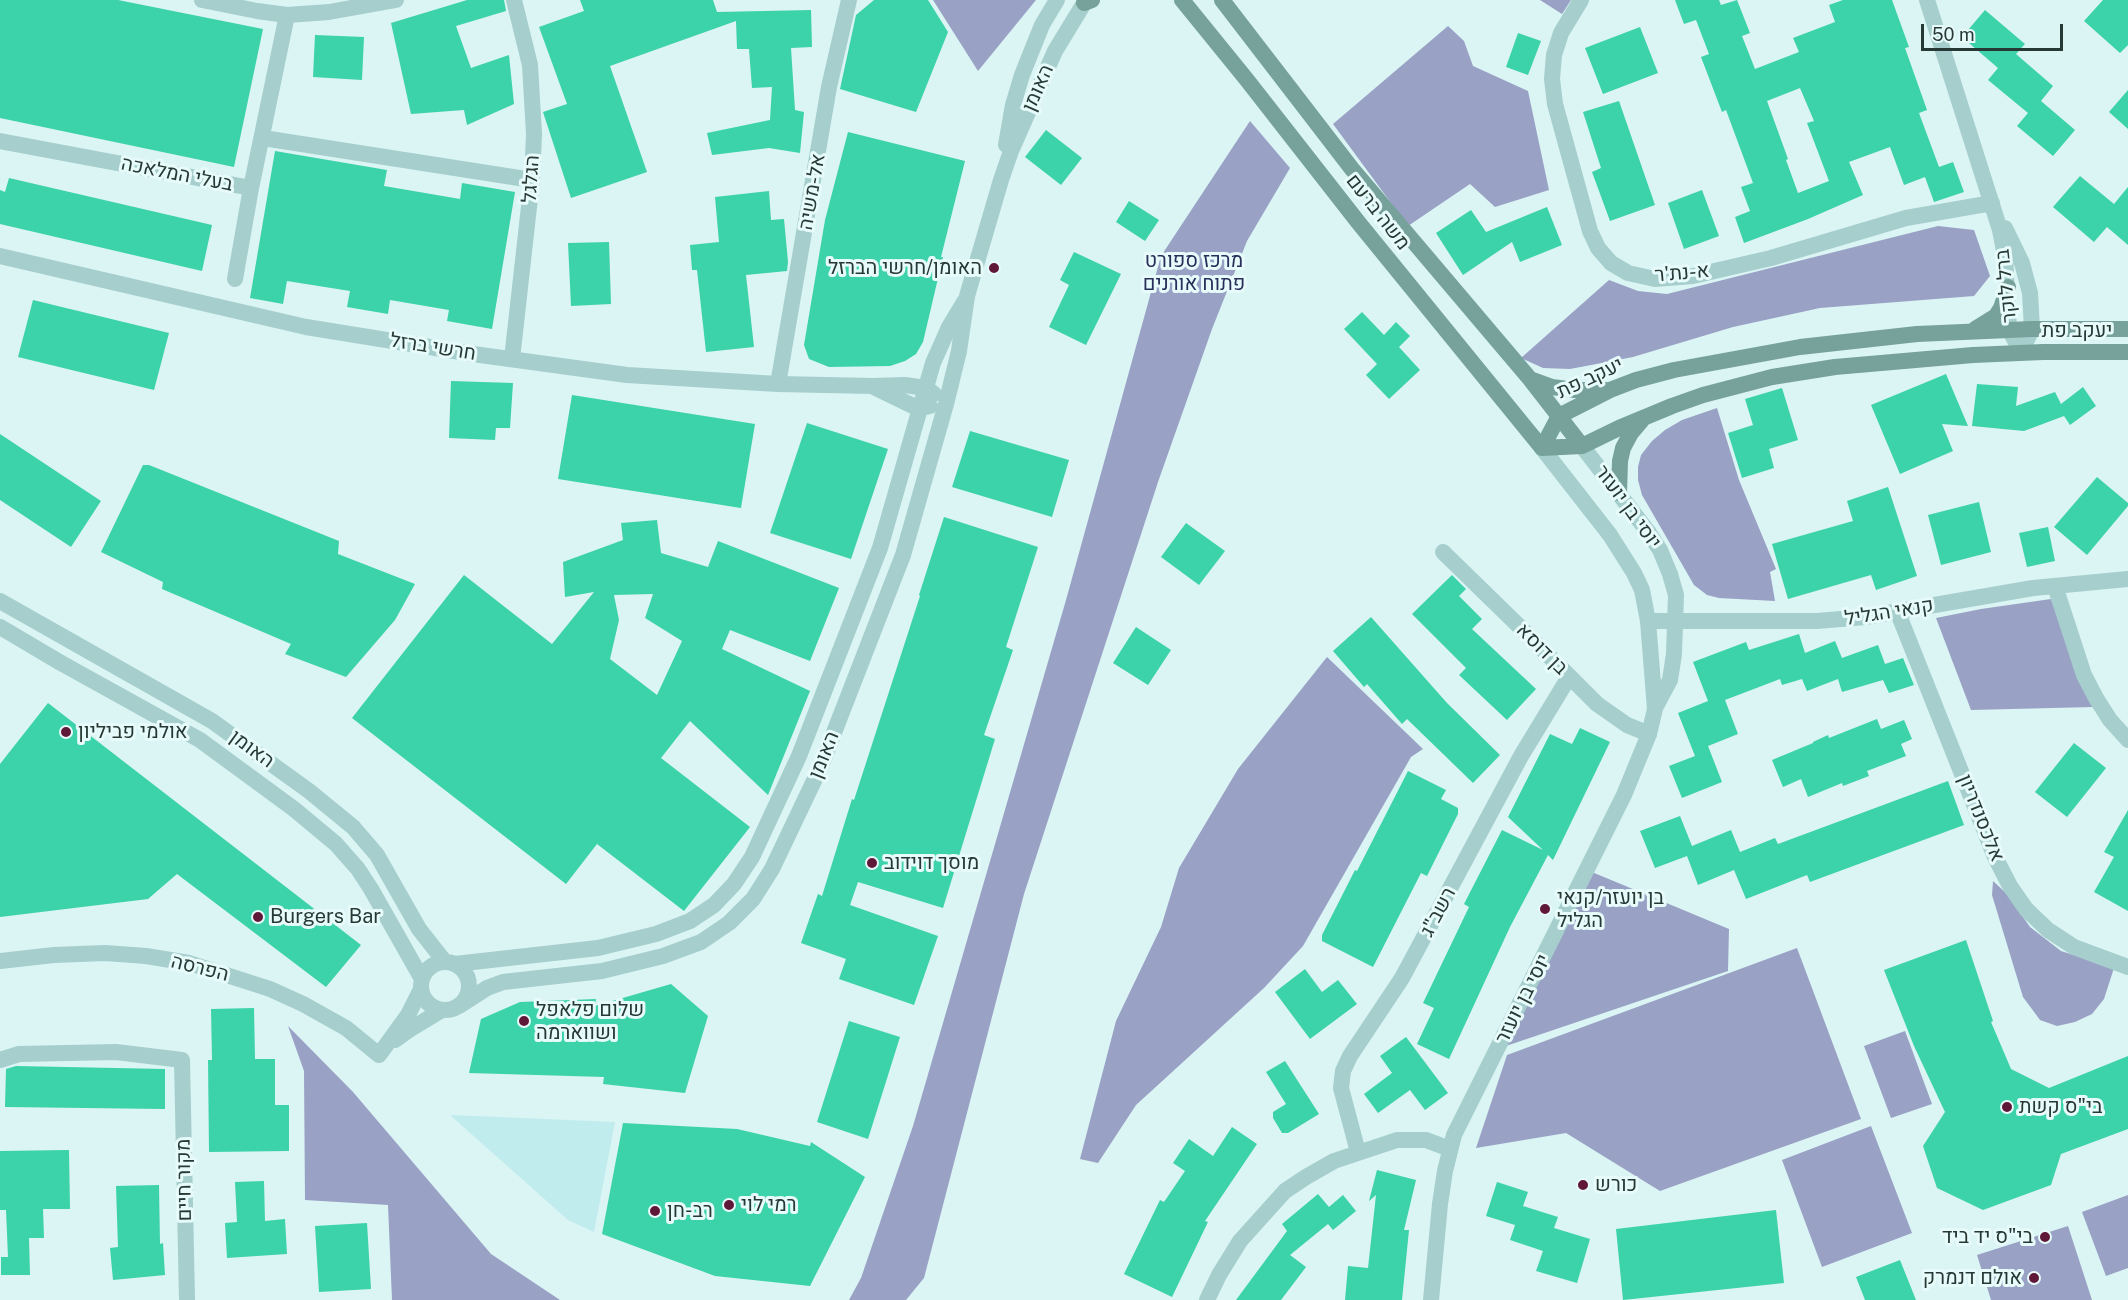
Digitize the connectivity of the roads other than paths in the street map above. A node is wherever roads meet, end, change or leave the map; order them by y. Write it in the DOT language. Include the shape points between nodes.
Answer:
graph roads {
  1 [pos="202,0"];
  2 [pos="396,0"];
  3 [pos="514,0"];
  4 [pos="849,0"];
  5 [pos="1056,0"];
  6 [pos="1182,0"];
  7 [pos="1222,0"];
  8 [pos="1581,0"];
  9 [pos="1927,0"];
  10 [pos="1087,1"];
  11 [pos="287,15"];
  12 [pos="262,138"];
  13 [pos="0,141"];
  14 [pos="532,180"];
  15 [pos="1001,180"];
  16 [pos="251,188"];
  17 [pos="1992,203"];
  18 [pos="0,256"];
  19 [pos="235,279"];
  20 [pos="2008,287"];
  21 [pos="967,296"];
  22 [pos="2009,329"];
  23 [pos="2032,329"];
  24 [pos="2128,329"];
  25 [pos="1970,331"];
  26 [pos="2021,352"];
  27 [pos="2128,352"];
  28 [pos="512,359"];
  29 [pos="1530,379"];
  30 [pos="778,384"];
  31 [pos="873,386"];
  32 [pos="926,388"];
  33 [pos="1610,390"];
  34 [pos="946,404"];
  35 [pos="921,408"];
  36 [pos="1647,415"];
  37 [pos="1559,416"];
  38 [pos="1582,446"];
  39 [pos="1542,448"];
  40 [pos="1619,493"];
  41 [pos="1443,552"];
  42 [pos="2128,579"];
  43 [pos="2055,586"];
  44 [pos="0,601"];
  45 [pos="1898,613"];
  46 [pos="1648,621"];
  47 [pos="1676,621"];
  48 [pos="0,627"];
  49 [pos="1569,677"];
  50 [pos="1655,709"];
  51 [pos="1649,734"];
  52 [pos="2128,740"];
  53 [pos="0,961"];
  54 [pos="450,963"];
  55 [pos="2128,967"];
  56 [pos="422,984"];
  57 [pos="451,1008"];
  58 [pos="379,1055"];
  59 [pos="0,1060"];
  60 [pos="1450,1149"];
  61 [pos="1358,1152"];
  62 [pos="187,1300"];
  63 [pos="1207,1300"];
  64 [pos="1431,1300"];
  1 -- 11 [label="street"];
  2 -- 11 [label="street"];
  3 -- 14 [label="street, הגלגל" via="530,65"];
  4 -- 30 [label="street, אל-משיה" via="829,87"];
  5 -- 15 [label="street, האומן" via="1041,25 1022,75"];
  6 -- 39 [label="main road, משה ברעם"];
  7 -- 29 [label="main road, משה ברעם" via="1353,169"];
  8 -- 17 [label="street, א-נת'ר" via="1561,33 1554,55 1555,104 1590,231 1598,248 1628,273 1655,279 1693,276 1771,258 1906,218"];
  9 -- 17 [label="street, ברל לוקר"];
  10 -- 15 [label="street, האומן" via="1039,84"];
  11 -- 12 [label="street, בעלי המלאכה"];
  12 -- 14 [label="street"];
  12 -- 16 [label="street, בעלי המלאכה"];
  13 -- 16 [label="street, בעלי המלאכה"];
  14 -- 28 [label="street, הגלגל"];
  15 -- 21 [label="street, האומן"];
  16 -- 19 [label="street"];
  17 -- 20 [label="street, ברל לוקר"];
  17 -- 23 [label="street, ברל לוקר" via="2022,263 2030,293"];
  18 -- 28 [label="street, חרשי ברזל" via="306,327"];
  20 -- 22 [label="street, ברל לוקר"];
  20 -- 25 [label="main road" via="1996,316"];
  21 -- 32 [label="street, האומן" via="939,349"];
  21 -- 34 [label="street, האומן"];
  22 -- 23 [label="main road, יעקב פת"];
  22 -- 25 [label="main road, יעקב פת"];
  22 -- 26 [label="street, ברל לוקר"];
  23 -- 24 [label="main road, יעקב פת"];
  23 -- 26 [label="street, ברל לוקר"];
  25 -- 33 [label="main road, יעקב פת" via="1800,347 1674,370"];
  26 -- 27 [label="main road, יעקב פת"];
  26 -- 36 [label="main road, יעקב פת" via="1906,359 1772,377"];
  28 -- 30 [label="street, חרשי ברזל" via="627,375"];
  29 -- 33 [label="main road" via="1552,387"];
  29 -- 37 [label="main road, משה ברעם"];
  30 -- 31 [label="street, חרשי ברזל"];
  31 -- 32 [label="street, חרשי ברזל"];
  31 -- 35 [label="street, חרשי ברזל"];
  32 -- 34 [label="street"];
  32 -- 35 [label="street, האומן"];
  33 -- 37 [label="main road, יעקב פת"];
  34 -- 35 [label="street"];
  34 -- 57 [label="street, האומן" via="903,555 821,765 772,869 753,899 729,923 701,942 663,956 602,971 503,982"];
  35 -- 54 [label="street, האומן" via="880,548 799,756 757,846 734,884 714,905 690,921 656,934 598,948"];
  36 -- 38 [label="main road, יעקב פת"];
  36 -- 40 [label="main road" via="1623,448"];
  37 -- 38 [label="main road, משה ברעם"];
  37 -- 39 [label="main road, יעקב פת"];
  38 -- 39 [label="main road, יעקב פת"];
  38 -- 40 [label="street, יוסי בן יועזר"];
  39 -- 46 [label="street, יוסי בן יועזר" via="1624,555 1641,590"];
  40 -- 47 [label="street, יוסי בן יועזר" via="1660,550 1676,595"];
  41 -- 49 [label="street, בן דוסא"];
  42 -- 43 [label="street, קנאי הגליל"];
  43 -- 45 [label="street, קנאי הגליל"];
  43 -- 52 [label="street" via="2084,675 2110,720"];
  44 -- 54 [label="street, האומן" via="212,721 309,791 353,827 377,855 419,929"];
  45 -- 47 [label="street, קנאי הגליל" via="1817,621"];
  45 -- 55 [label="street, אלכסנדריון" via="2010,886 2048,930 2074,947"];
  46 -- 47 [label="street, קנאי הגליל"];
  46 -- 50 [label="street, יוסי בן יועזר"];
  47 -- 50 [label="street, יוסי בן יועזר" via="1670,680"];
  48 -- 56 [label="street, האומן" via="200,740 336,844 371,889"];
  49 -- 51 [label="street, בן דוסא" via="1597,704 1627,725"];
  49 -- 61 [label="street, רשב\"ג" via="1521,756 1402,978 1343,1071 1341,1088"];
  50 -- 51 [label="street, יוסי בן יועזר"];
  51 -- 60 [label="street, יוסי בן יועזר" via="1624,795"];
  53 -- 58 [label="street, הפרסה" via="105,953 189,963 303,1004 346,1028"];
  54 -- 56 [label="street" via="431,966"];
  54 -- 57 [label="street" via="466,974 470,988 464,1001"];
  56 -- 57 [label="street, האומן" via="428,1003"];
  56 -- 58 [label="street" via="408,1015"];
  57 -- 58 [label="street" via="409,1030"];
  59 -- 62 [label="street, מקור חיים" via="19,1054 116,1052 182,1060"];
  60 -- 61 [label="street" via="1426,1140 1397,1140"];
  60 -- 64 [label="street, יוסי בן יועזר" via="1440,1204"];
  61 -- 63 [label="street" via="1334,1161 1285,1191 1240,1241"];
}
